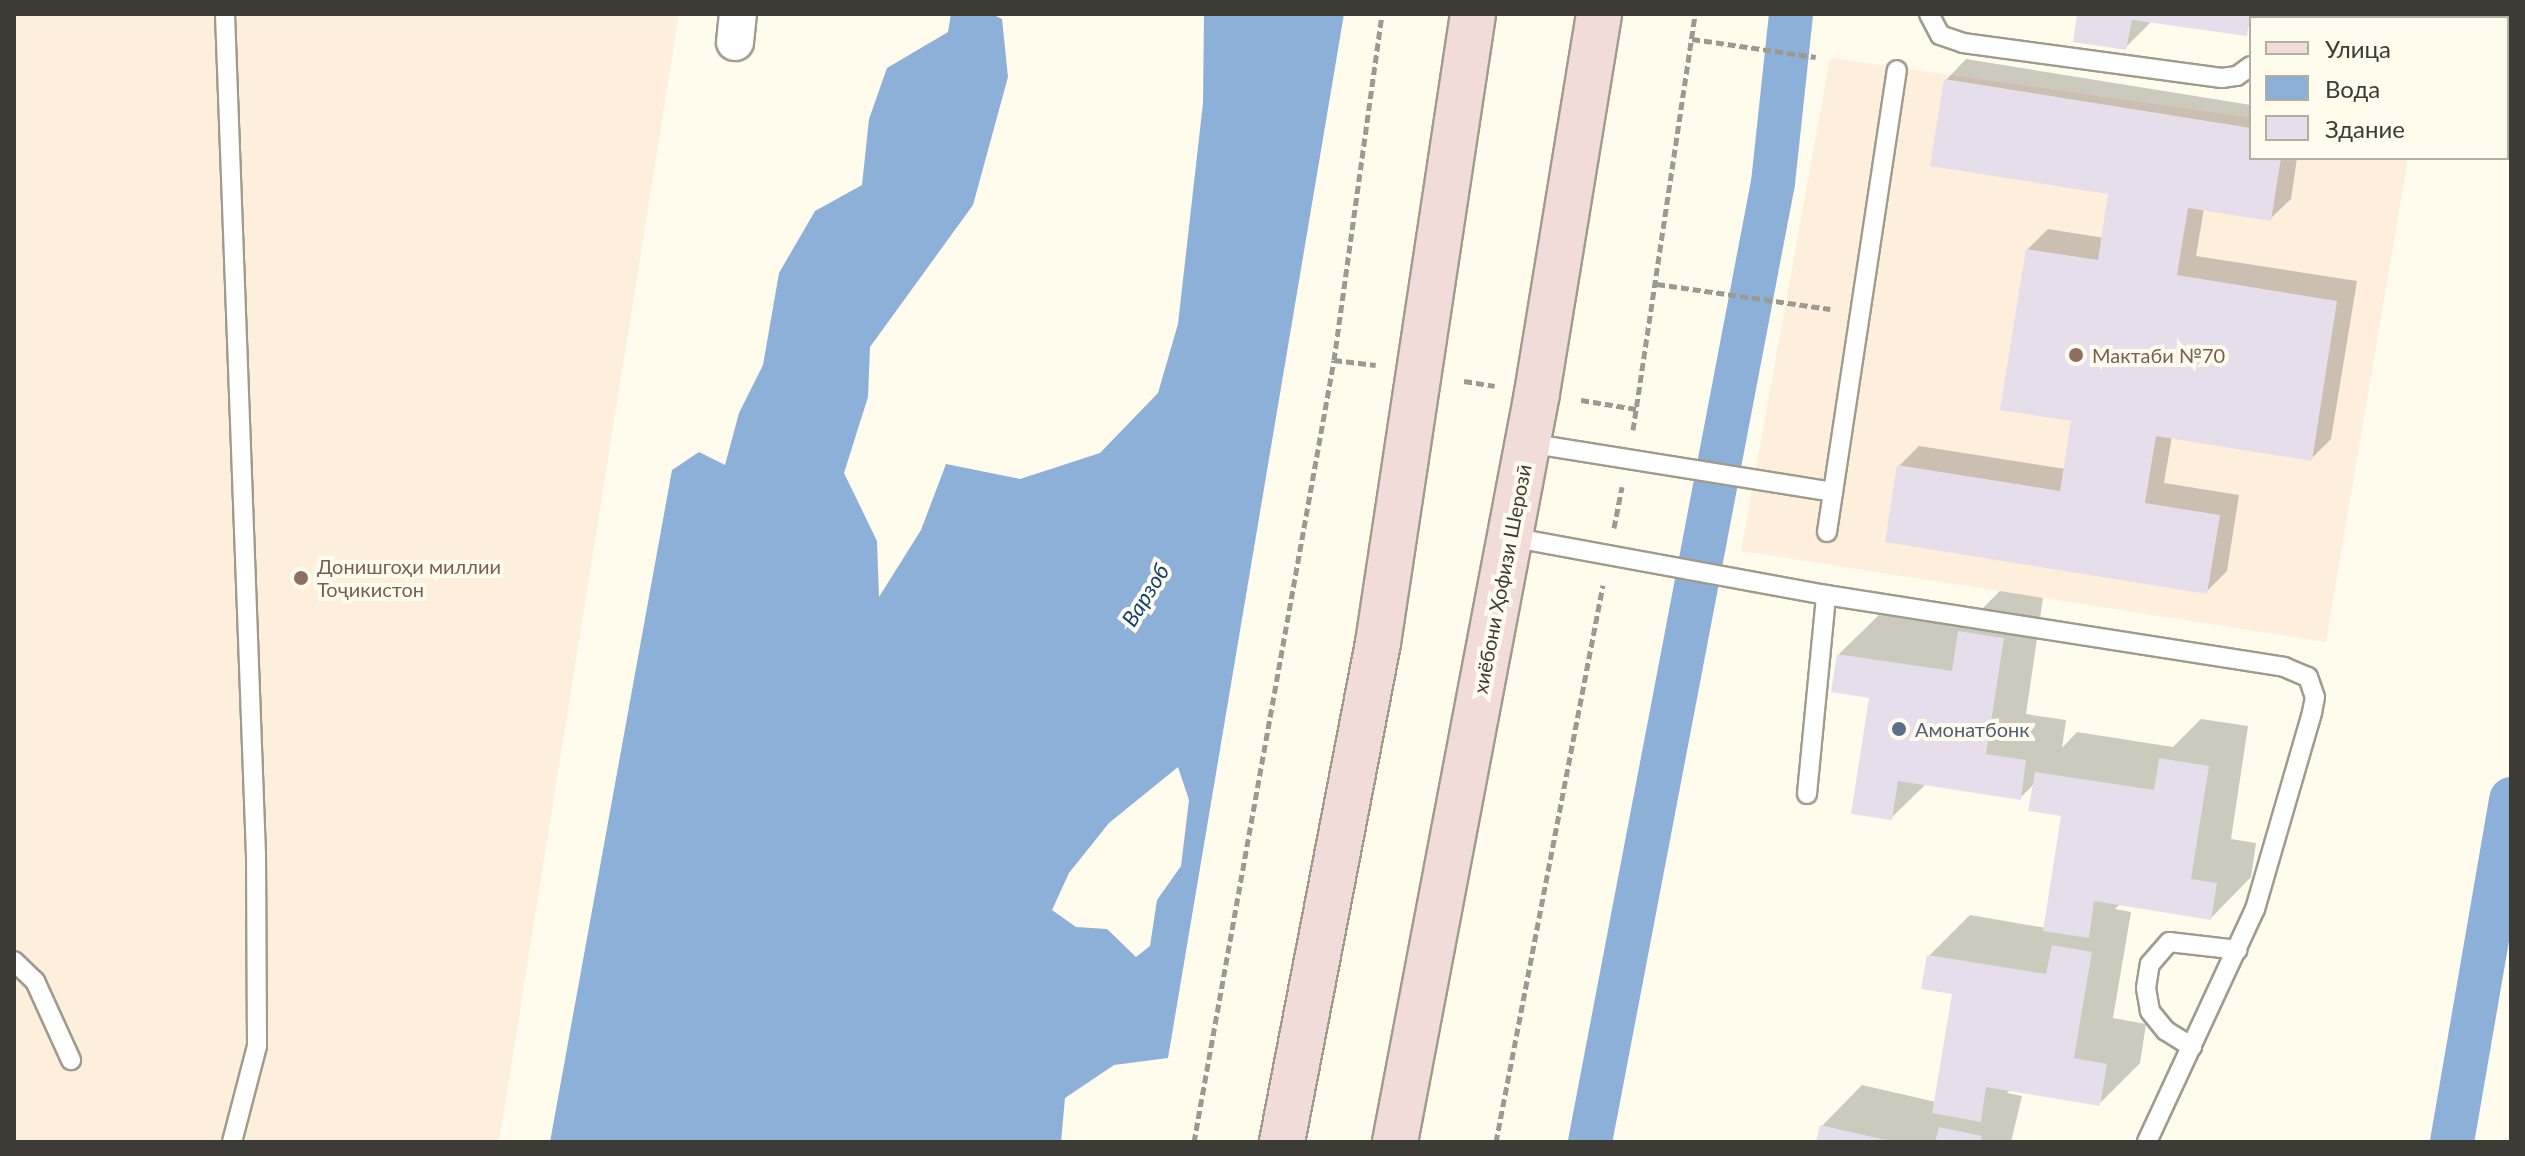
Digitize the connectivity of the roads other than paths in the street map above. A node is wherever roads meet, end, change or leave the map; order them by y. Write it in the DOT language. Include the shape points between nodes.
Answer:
graph roads {
  1 [pos="225,14"];
  2 [pos="1473,14"];
  3 [pos="1599,14"];
  4 [pos="1929,14"];
  5 [pos="2249,67"];
  6 [pos="1897,70"];
  7 [pos="1528,443"];
  8 [pos="1833,492"];
  9 [pos="1827,532"];
  10 [pos="1510,537"];
  11 [pos="1826,595"];
  12 [pos="1807,794"];
  13 [pos="2238,950"];
  14 [pos="14,961"];
  15 [pos="2192,1047"];
  16 [pos="71,1060"];
  17 [pos="232,1142"];
  18 [pos="1282,1142"];
  19 [pos="1395,1142"];
  20 [pos="2147,1142"];
  1 -- 17 [label="lane" via="257,913 257,1046"];
  2 -- 18 [label="main road" via="1378,643"];
  3 -- 7 [label="main road, хиёбони Ҳофизи Шерозӣ"];
  4 -- 5 [label="lane" via="1940,35 1963,43 2222,78"];
  6 -- 8 [label="lane"];
  7 -- 8 [label="lane"];
  7 -- 10 [label="main road, хиёбони Ҳофизи Шерозӣ"];
  8 -- 9 [label="lane"];
  10 -- 11 [label="lane"];
  10 -- 19 [label="main road, хиёбони Ҳофизи Шерозӣ"];
  11 -- 12 [label="lane"];
  11 -- 13 [label="lane" via="2284,667 2308,677 2315,697 2312,713"];
  13 -- 15 [label="lane"];
  13 -- 15 [label="lane" via="2169,942 2150,964 2150,1011 2166,1031"];
  14 -- 16 [label="lane" via="35,981"];
  15 -- 20 [label="lane"];
}
